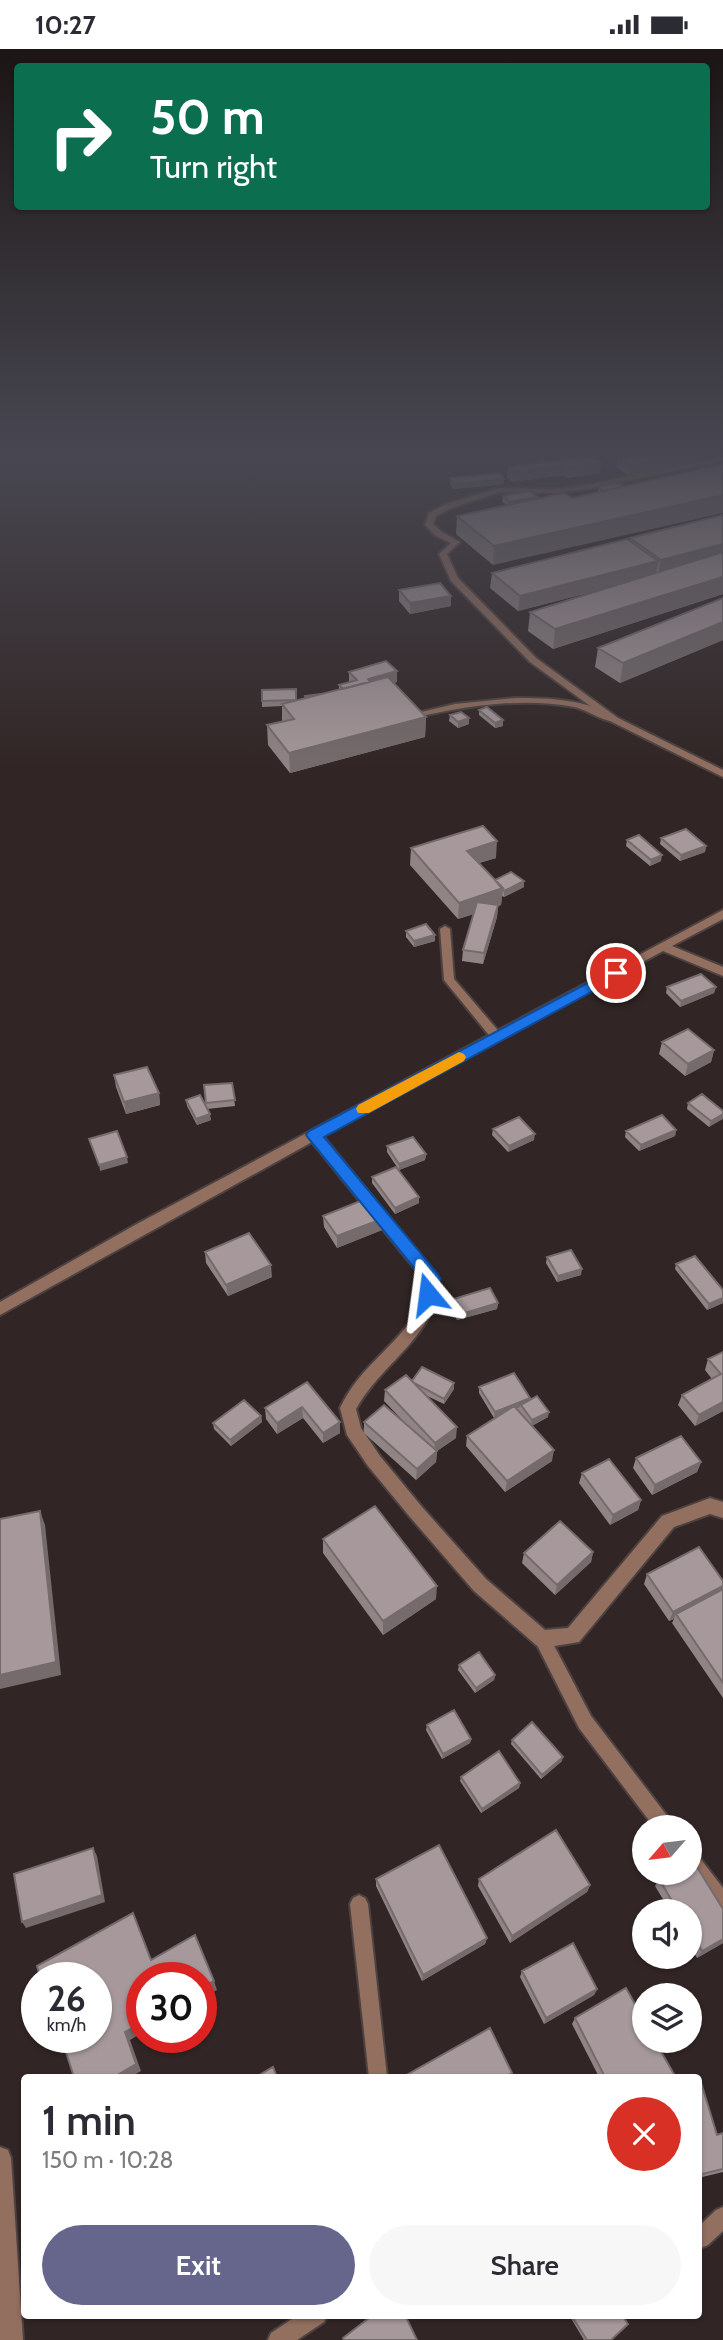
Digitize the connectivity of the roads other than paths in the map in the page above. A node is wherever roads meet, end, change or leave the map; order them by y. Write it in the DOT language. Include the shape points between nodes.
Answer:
graph roads {
  1 [pos="444,557"];
  2 [pos="417,714"];
  3 [pos="615,720"];
  4 [pos="723,774"];
  5 [pos="723,914"];
  6 [pos="445,929"];
  7 [pos="663,947"];
  8 [pos="723,972"];
  9 [pos="497,1037"];
  10 [pos="314,1135"];
  11 [pos="0,1309"];
  12 [pos="723,1510"];
  13 [pos="542,1639"];
  14 [pos="655,1815"];
  15 [pos="702,1875"];
  16 [pos="723,1902"];
  17 [pos="359,1904"];
  18 [pos="378,2074"];
  19 [pos="0,2158"];
  20 [pos="723,2217"];
  21 [pos="702,2237"];
  22 [pos="311,2319"];
  23 [pos="11,2340"];
  24 [pos="278,2340"];
  1 -- 3 [label="street" via="454,579 533,660"];
  2 -- 3 [label="lane" via="507,701 543,702 576,704"];
  3 -- 4 [label="street"];
  5 -- 7 [label="street"];
  6 -- 9 [label="lane" via="449,980"];
  7 -- 8 [label="street"];
  7 -- 9 [label="street"];
  9 -- 10 [label="street"];
  10 -- 11 [label="street"];
  10 -- 13 [label="street" via="432,1279 416,1326 363,1383 348,1408 353,1430 480,1585"];
  12 -- 13 [label="street" via="710,1506 668,1521 573,1636"];
  13 -- 14 [label="lane" via="585,1722"];
  15 -- 16 [label="lane"];
  17 -- 18 [label="lane"];
  19 -- 23 [label="street"];
  20 -- 21 [label="lane"];
  22 -- 24 [label="lane"];
}
